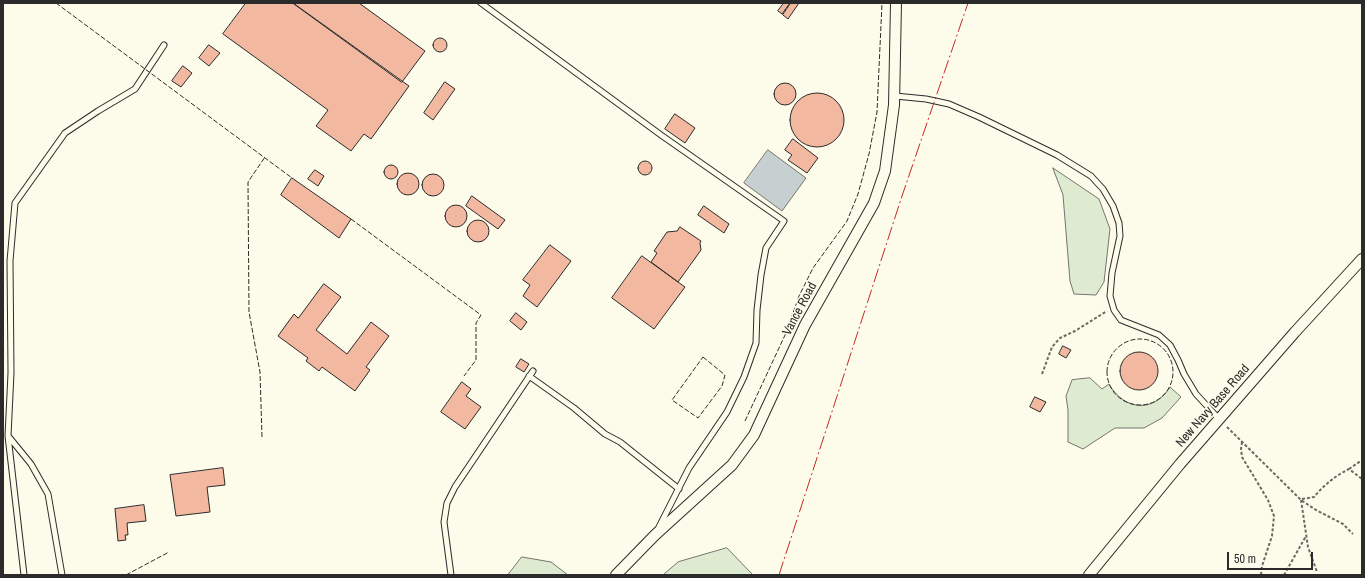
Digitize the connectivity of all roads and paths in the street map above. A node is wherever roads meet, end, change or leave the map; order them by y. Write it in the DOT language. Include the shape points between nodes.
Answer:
graph roads {
  1 [pos="481,3"];
  2 [pos="896,3"];
  3 [pos="164,44"];
  4 [pos="895,96"];
  5 [pos="1362,259"];
  6 [pos="1113,307"];
  7 [pos="533,371"];
  8 [pos="1042,374"];
  9 [pos="529,376"];
  10 [pos="1219,419"];
  11 [pos="8,436"];
  12 [pos="1242,442"];
  13 [pos="1362,460"];
  14 [pos="1349,469"];
  15 [pos="1362,479"];
  16 [pos="679,489"];
  17 [pos="1301,500"];
  18 [pos="1353,534"];
  19 [pos="655,535"];
  20 [pos="1306,536"];
  21 [pos="1317,572"];
  22 [pos="24,575"];
  23 [pos="62,575"];
  24 [pos="451,575"];
  25 [pos="616,575"];
  26 [pos="1090,575"];
  27 [pos="1260,575"];
  28 [pos="1284,575"];
  1 -- 16 [label="lane" via="784,222 766,248 757,303 756,343 744,376 727,412 689,468"];
  2 -- 4 [label="street, Vance Road"];
  3 -- 11 [label="lane" via="135,89 65,133 15,203 10,261 11,373"];
  4 -- 6 [label="lane" via="949,104 1057,155 1091,176 1113,206 1119,223 1120,236 1110,289"];
  4 -- 19 [label="street, Vance Road" via="886,171 874,203 805,325 754,435 732,465"];
  5 -- 10 [label="street, New Navy Base Road"];
  6 -- 8 [label="path" via="1060,338 1052,347"];
  6 -- 10 [label="lane" via="1121,320 1159,335 1170,345 1196,394"];
  7 -- 9 [label="lane"];
  9 -- 16 [label="lane" via="620,442"];
  9 -- 24 [label="lane" via="447,503 444,522"];
  10 -- 12 [label="path"];
  10 -- 26 [label="street, New Navy Base Road"];
  11 -- 22 [label="lane"];
  11 -- 23 [label="lane" via="31,464 48,494"];
  12 -- 17 [label="path"];
  12 -- 27 [label="path" via="1242,458 1268,500 1274,516 1272,536"];
  13 -- 14 [label="path"];
  14 -- 15 [label="path"];
  14 -- 17 [label="path" via="1335,476 1314,497"];
  16 -- 19 [label="lane"];
  17 -- 18 [label="path" via="1343,524"];
  17 -- 20 [label="path"];
  19 -- 25 [label="street, Vance Road"];
  20 -- 21 [label="path"];
  20 -- 28 [label="path"];
}
